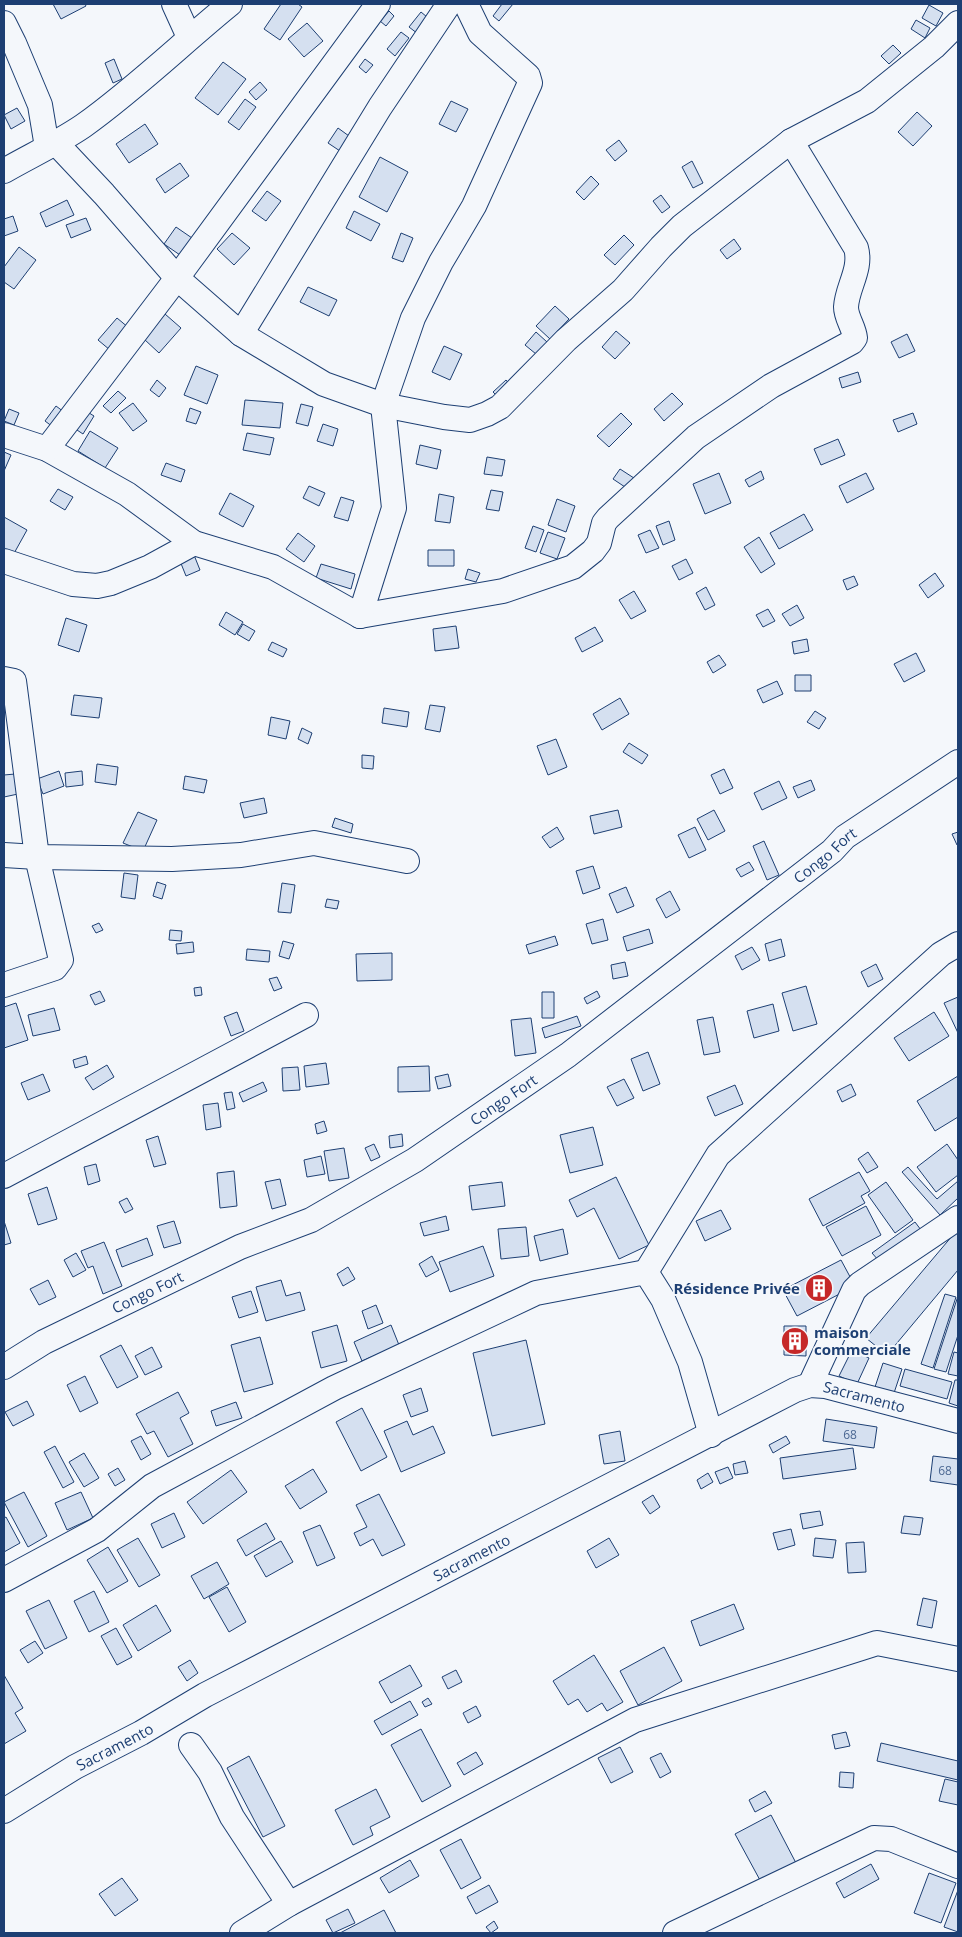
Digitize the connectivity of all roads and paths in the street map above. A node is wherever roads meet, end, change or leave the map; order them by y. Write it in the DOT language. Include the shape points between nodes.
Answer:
graph roads {
  1 [pos="174,4"];
  2 [pos="230,4"];
  3 [pos="378,4"];
  4 [pos="449,4"];
  5 [pos="466,4"];
  6 [pos="4,22"];
  7 [pos="958,23"];
  8 [pos="189,37"];
  9 [pos="791,141"];
  10 [pos="51,145"];
  11 [pos="4,171"];
  12 [pos="177,278"];
  13 [pos="241,334"];
  14 [pos="384,405"];
  15 [pos="4,435"];
  16 [pos="47,449"];
  17 [pos="194,543"];
  18 [pos="4,561"];
  19 [pos="360,616"];
  20 [pos="4,679"];
  21 [pos="958,762"];
  22 [pos="4,855"];
  23 [pos="37,857"];
  24 [pos="407,861"];
  25 [pos="958,944"];
  26 [pos="4,985"];
  27 [pos="306,1015"];
  28 [pos="7,1167"];
  29 [pos="958,1218"];
  30 [pos="646,1272"];
  31 [pos="4,1367"];
  32 [pos="810,1385"];
  33 [pos="958,1421"];
  34 [pos="711,1435"];
  35 [pos="4,1580"];
  36 [pos="958,1659"];
  37 [pos="191,1745"];
  38 [pos="4,1810"];
  39 [pos="958,1866"];
  40 [pos="289,1904"];
  41 [pos="242,1933"];
  42 [pos="676,1933"];
  1 -- 8 [label="street"];
  2 -- 8 [label="street"];
  3 -- 12 [label="street"];
  4 -- 13 [label="street" via="380,106"];
  5 -- 14 [label="street" via="480,34 528,76 530,83 474,206 413,318"];
  6 -- 10 [label="street" via="40,105"];
  7 -- 9 [label="street" via="934,47 867,101"];
  8 -- 10 [label="street" via="132,88 83,126"];
  9 -- 14 [label="street" via="682,226 623,290 566,340 500,407 470,420"];
  9 -- 19 [label="street" via="856,248 858,263 846,304 855,338 852,342 771,386 696,437 608,518 599,543 573,567 503,591"];
  10 -- 11 [label="street"];
  10 -- 12 [label="street"];
  12 -- 13 [label="street"];
  12 -- 16 [label="street"];
  13 -- 14 [label="street" via="324,384"];
  14 -- 19 [label="street" via="394,508"];
  15 -- 16 [label="street"];
  16 -- 17 [label="street" via="127,494"];
  17 -- 18 [label="street" via="150,567 97,586 73,584"];
  17 -- 19 [label="street" via="272,568"];
  20 -- 23 [label="street" via="14,681"];
  21 -- 31 [label="street, Congo Fort" via="845,837 832,851 568,1055 415,1160 312,1220 240,1247 44,1342"];
  22 -- 23 [label="street"];
  23 -- 24 [label="street" via="172,859 241,855 314,843"];
  23 -- 26 [label="street" via="61,960 54,968"];
  25 -- 30 [label="street" via="942,954 718,1155"];
  27 -- 28 [label="street"];
  29 -- 32 [label="street" via="854,1290"];
  30 -- 34 [label="street" via="663,1299 690,1362"];
  30 -- 35 [label="street" via="536,1293 334,1388 152,1486 97,1530"];
  32 -- 33 [label="street, Sacramento" via="825,1386"];
  32 -- 34 [label="street, Sacramento"];
  34 -- 38 [label="street, Sacramento" via="205,1695"];
  36 -- 40 [label="street" via="877,1643 635,1720"];
  37 -- 40 [label="street" via="210,1772 232,1817"];
  39 -- 42 [label="street" via="891,1839 874,1838"];
  40 -- 41 [label="street"];
}
